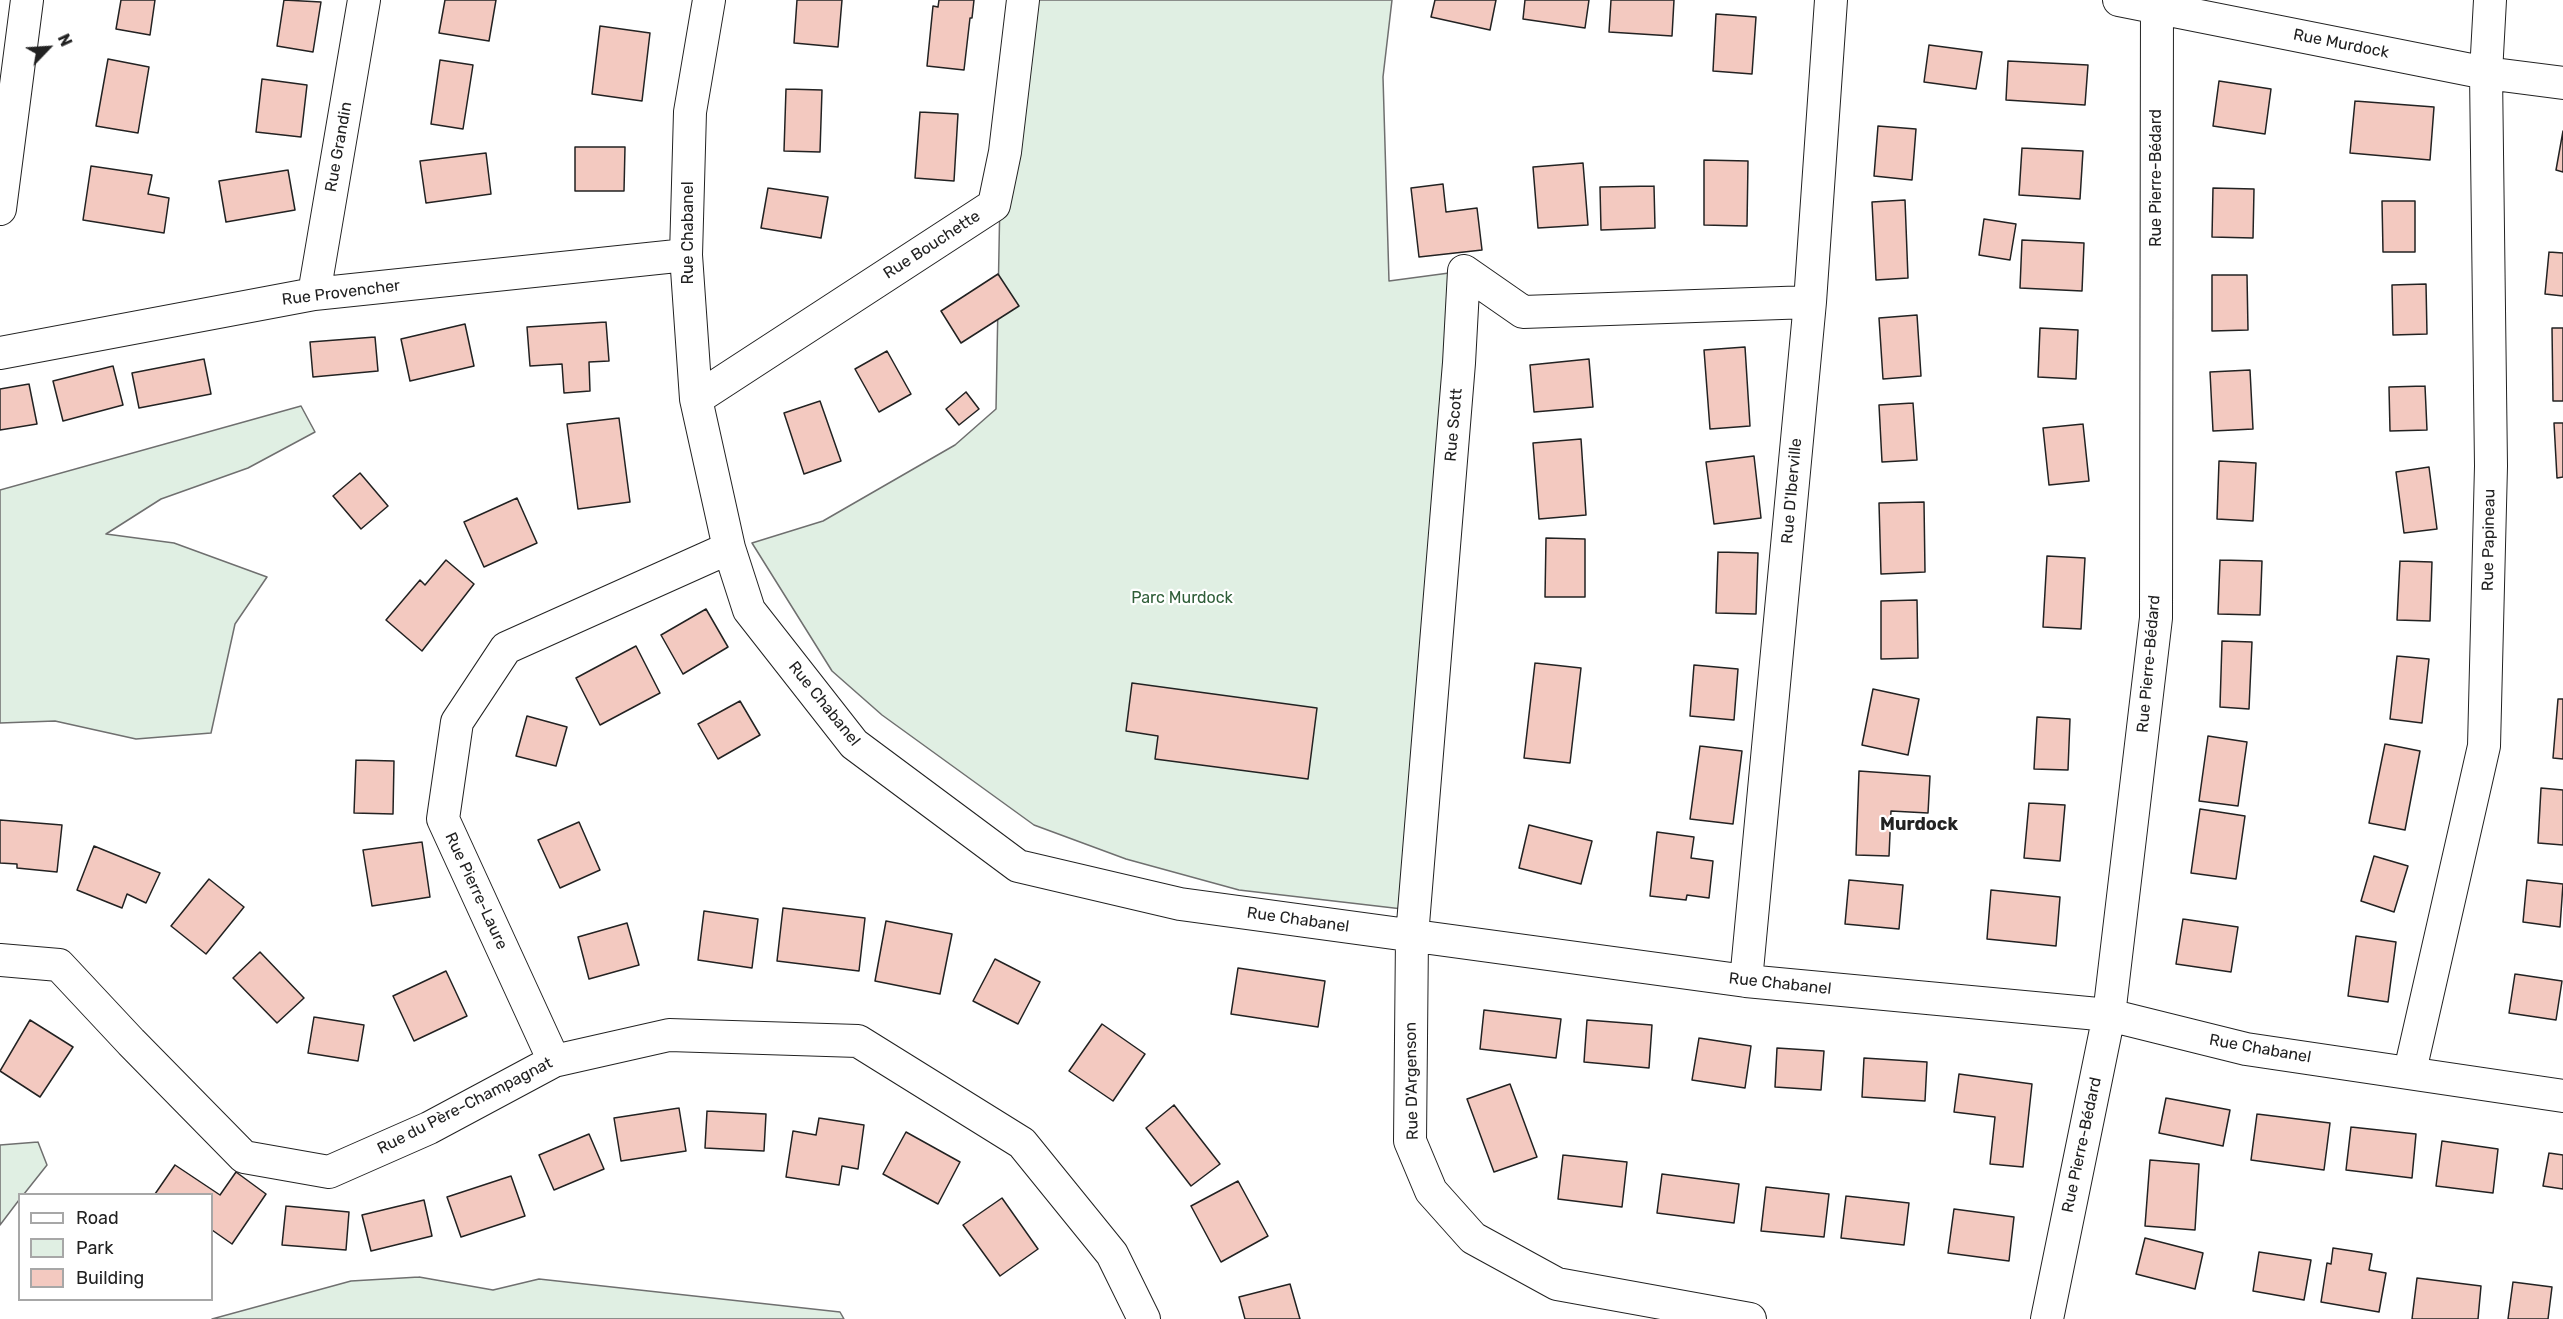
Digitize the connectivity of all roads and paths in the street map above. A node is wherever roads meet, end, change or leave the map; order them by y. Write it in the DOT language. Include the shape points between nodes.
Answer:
graph roads {
  1 [pos="27,0"];
  2 [pos="364,0"];
  3 [pos="709,0"];
  4 [pos="1023,0"];
  5 [pos="1831,0"];
  6 [pos="2119,0"];
  7 [pos="2490,0"];
  8 [pos="2156,3"];
  9 [pos="2486,73"];
  10 [pos="2563,83"];
  11 [pos="0,209"];
  12 [pos="686,255"];
  13 [pos="314,294"];
  14 [pos="1810,302"];
  15 [pos="0,353"];
  16 [pos="696,399"];
  17 [pos="729,548"];
  18 [pos="1412,936"];
  19 [pos="0,960"];
  20 [pos="1746,981"];
  21 [pos="2109,1015"];
  22 [pos="554,1061"];
  23 [pos="2410,1071"];
  24 [pos="2563,1096"];
  25 [pos="1739,1318"];
  26 [pos="1144,1319"];
  27 [pos="2047,1319"];
  1 -- 11 [label="street"];
  2 -- 13 [label="street, Rue Grandin"];
  3 -- 12 [label="street, Rue Chabanel" via="690,112"];
  4 -- 16 [label="street, Rue Bouchette" via="1005,152 994,205"];
  5 -- 14 [label="street, Rue D'Iberville"];
  6 -- 8 [label="street, Rue Murdock"];
  7 -- 9 [label="street, Rue Papineau"];
  8 -- 9 [label="street, Rue Murdock"];
  8 -- 21 [label="street, Rue Pierre-Bédard" via="2156,618"];
  9 -- 10 [label="street, Rue Murdock"];
  9 -- 23 [label="street, Rue Papineau" via="2491,466 2484,746"];
  12 -- 13 [label="street, Rue Provencher"];
  12 -- 16 [label="street, Rue Chabanel"];
  13 -- 15 [label="street, Rue Provencher"];
  14 -- 18 [label="street, Rue Scott" via="1523,312 1464,271 1460,363"];
  14 -- 20 [label="street, Rue D'Iberville"];
  16 -- 17 [label="street, Rue Chabanel"];
  17 -- 18 [label="street, Rue Chabanel" via="749,610 854,744 1018,866 1180,904"];
  17 -- 22 [label="street, Rue Pierre-Laure" via="506,648 458,722 443,819"];
  18 -- 20 [label="street, Rue Chabanel"];
  18 -- 25 [label="street, Rue D'Argenson" via="1410,1141 1431,1191 1473,1238 1557,1284"];
  19 -- 22 [label="street, Rue du Père-Champagnat" via="59,965 244,1157 329,1172 429,1128"];
  20 -- 21 [label="street, Rue Chabanel"];
  21 -- 23 [label="street, Rue Chabanel" via="2246,1049"];
  21 -- 27 [label="street, Rue Pierre-Bédard"];
  22 -- 26 [label="street, Rue du Père-Champagnat" via="669,1035 858,1041 1022,1143 1112,1254"];
  23 -- 24 [label="street, Rue Chabanel"];
}
